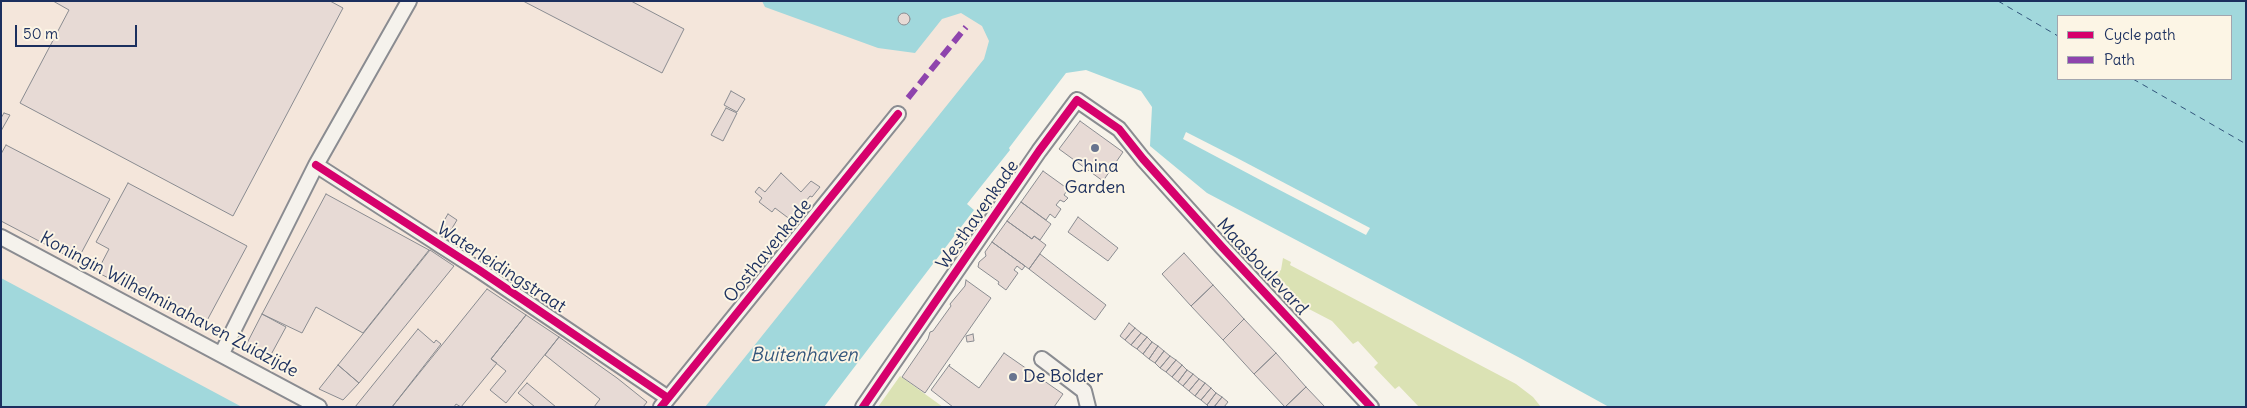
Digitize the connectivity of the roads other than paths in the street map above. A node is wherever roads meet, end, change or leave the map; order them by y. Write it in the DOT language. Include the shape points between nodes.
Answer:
graph roads {
  1 [pos="409,1"];
  2 [pos="898,114"];
  3 [pos="1133,145"];
  4 [pos="316,165"];
  5 [pos="1,238"];
  6 [pos="222,353"];
  7 [pos="1042,359"];
  8 [pos="665,402"];
  9 [pos="319,407"];
  10 [pos="863,407"];
  11 [pos="1088,407"];
  12 [pos="1371,407"];
  1 -- 4 [label="street"];
  2 -- 8 [label="street, Oosthavenkade"];
  3 -- 10 [label="street, Westhavenkade" via="1119,129 1077,100"];
  3 -- 12 [label="street, Maasboulevard" via="1222,247"];
  4 -- 6 [label="street"];
  4 -- 8 [label="street, Waterleidingstraat" via="480,270"];
  5 -- 6 [label="street, Koningin Wilhelminahaven Zuidzijde"];
  6 -- 9 [label="street, Koningin Wilhelminahaven Zuidzijde"];
  7 -- 11 [label="street" via="1084,391"];
}
